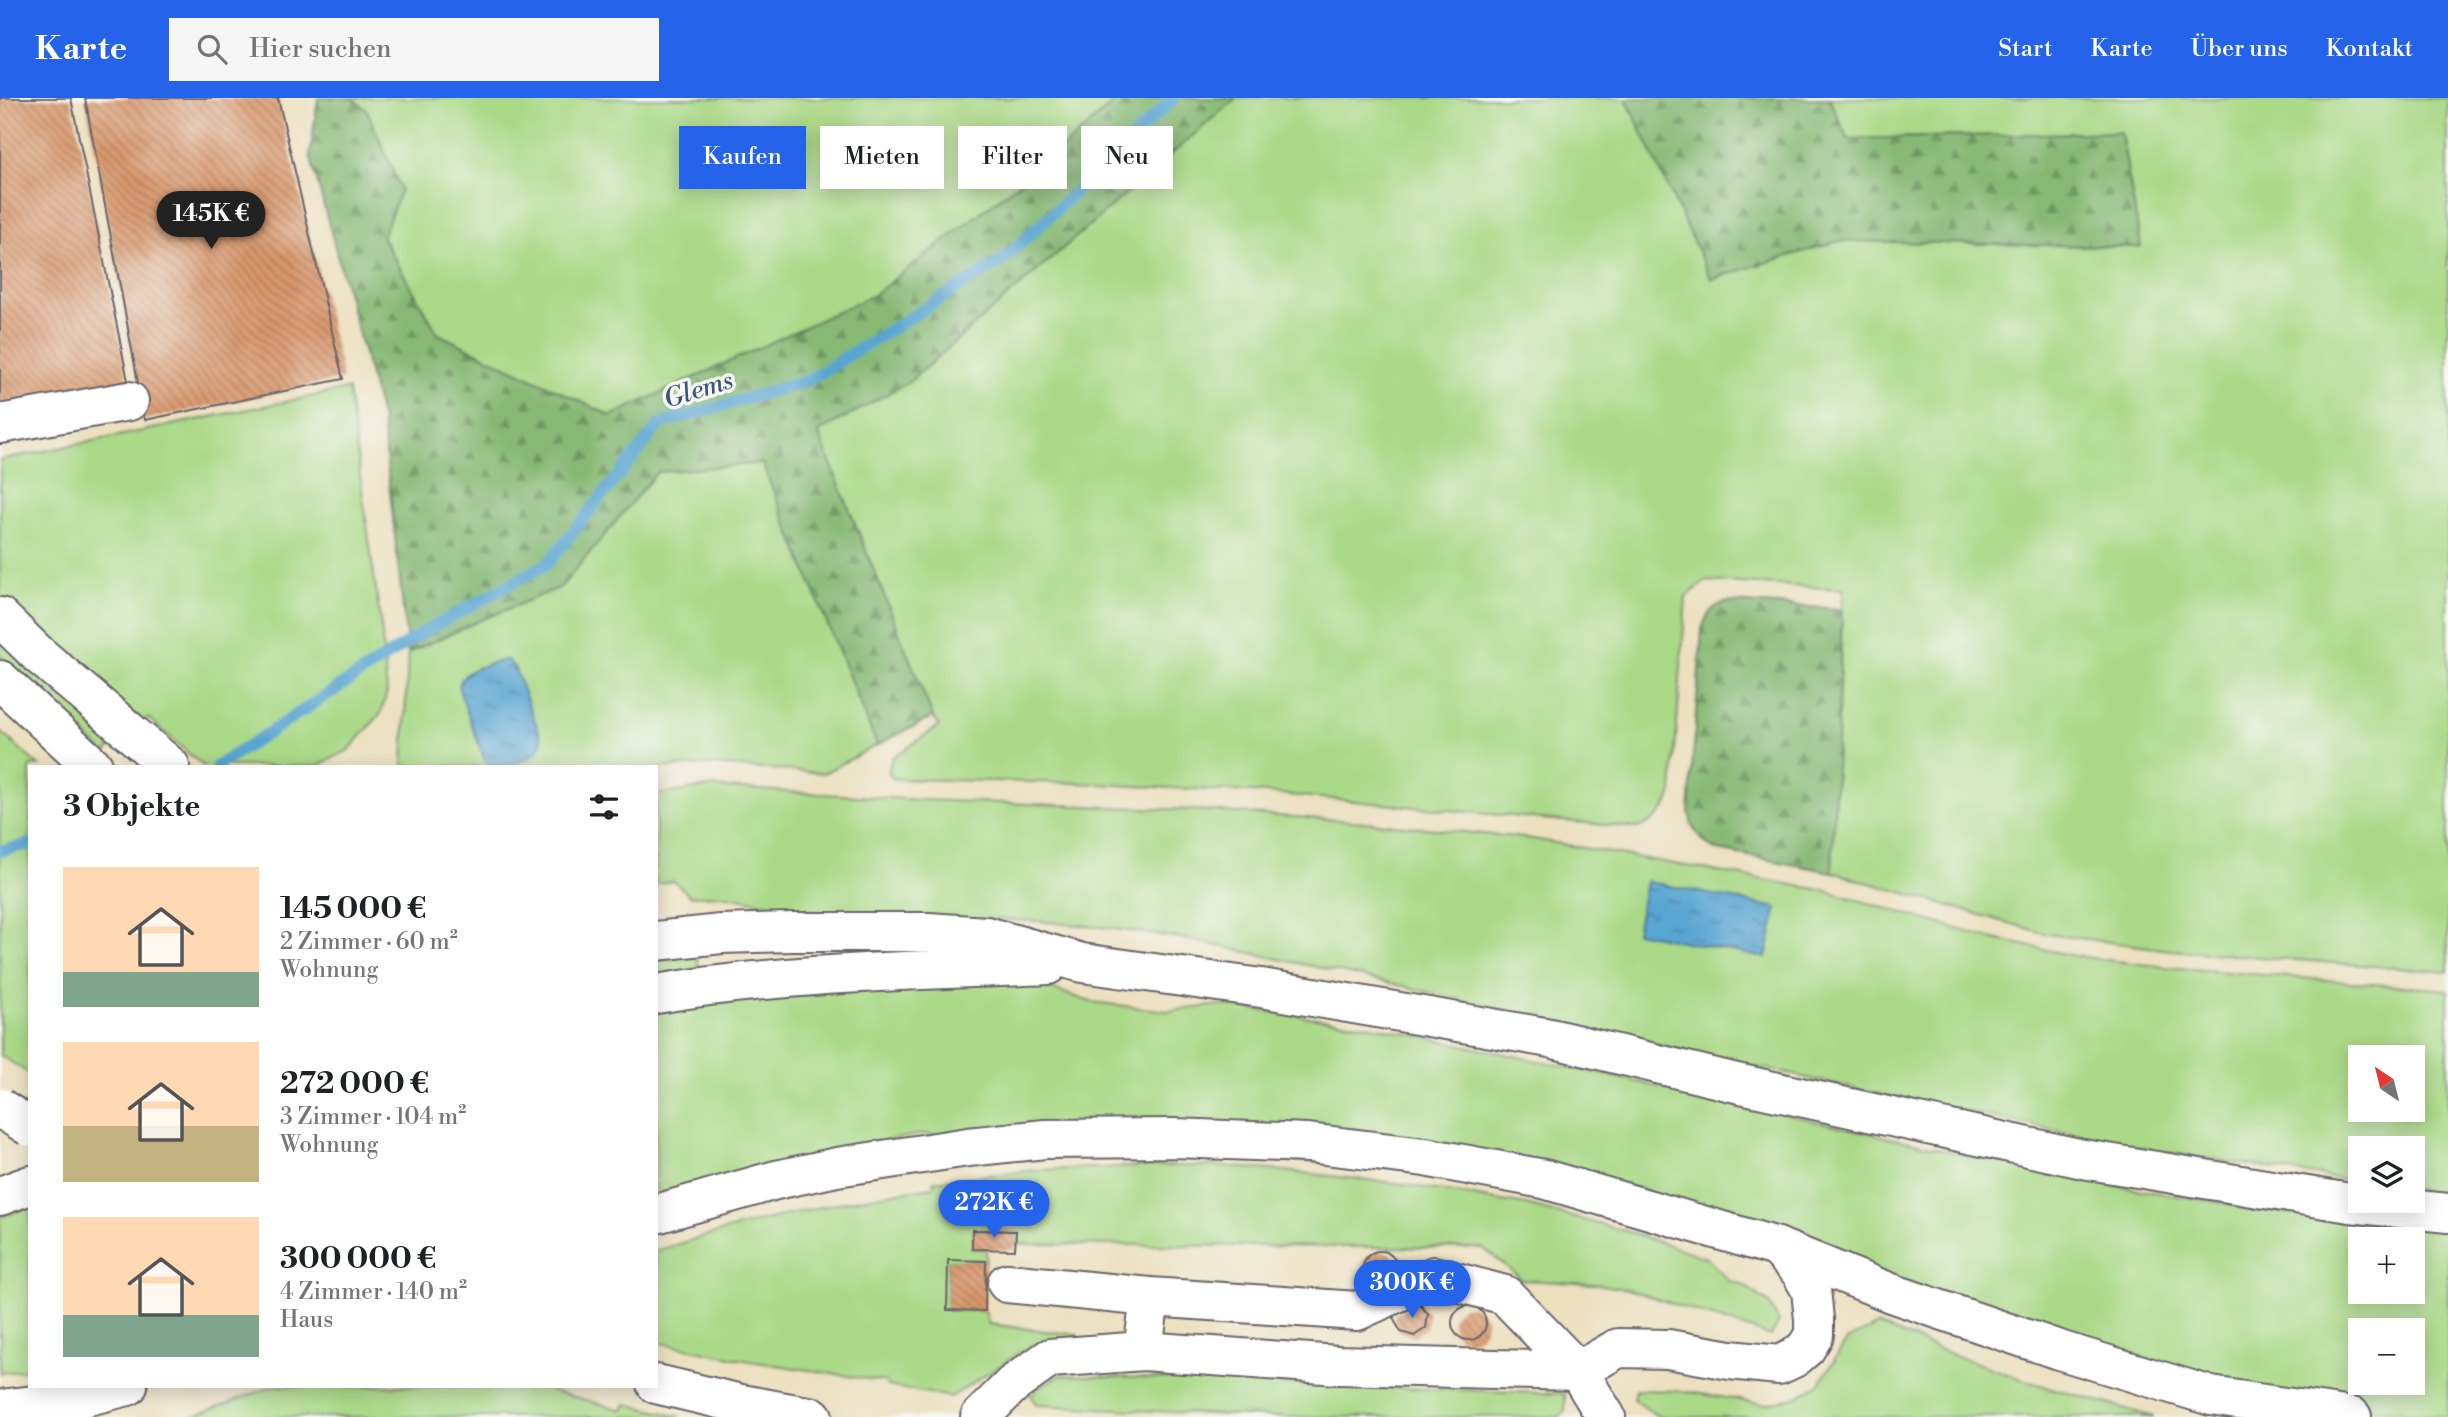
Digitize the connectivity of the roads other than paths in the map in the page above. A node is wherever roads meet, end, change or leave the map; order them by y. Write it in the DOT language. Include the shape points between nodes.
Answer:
graph roads {
  1 [pos="129,401"];
  2 [pos="0,424"];
  3 [pos="0,617"];
  4 [pos="0,680"];
  5 [pos="161,759"];
  6 [pos="92,765"];
  7 [pos="658,941"];
  8 [pos="1082,963"];
  9 [pos="658,994"];
  10 [pos="0,1108"];
  11 [pos="28,1119"];
  12 [pos="28,1126"];
  13 [pos="0,1129"];
  14 [pos="28,1186"];
  15 [pos="0,1196"];
  16 [pos="658,1213"];
  17 [pos="2448,1213"];
  18 [pos="1777,1247"];
  19 [pos="1007,1283"];
  20 [pos="1150,1297"];
  21 [pos="1143,1351"];
  22 [pos="1578,1371"];
  23 [pos="658,1384"];
  24 [pos="120,1388"];
  25 [pos="0,1409"];
  26 [pos="813,1417"];
  27 [pos="980,1417"];
  28 [pos="1606,1417"];
  29 [pos="2352,1417"];
  1 -- 2 [label="main road"];
  3 -- 5 [label="main road"];
  4 -- 6 [label="main road"];
  7 -- 8 [label="main road" via="781,932 928,932 986,936"];
  8 -- 9 [label="main road" via="850,974"];
  8 -- 17 [label="main road" via="1261,988 1550,1038 2083,1159 2350,1203"];
  10 -- 12 [label="main road, bridge"];
  11 -- 13 [label="main road"];
  14 -- 15 [label="main road"];
  16 -- 18 [label="main road" via="776,1180 910,1155 1045,1139 1174,1138 1308,1143 1424,1157 1545,1179"];
  18 -- 22 [label="main road" via="1811,1290 1814,1335 1794,1358 1779,1365 1668,1349 1618,1349"];
  18 -- 29 [label="main road" via="1891,1293 2211,1396"];
  19 -- 20 [label="main road"];
  20 -- 21 [label="main road"];
  20 -- 22 [label="main road" via="1357,1311 1434,1276 1505,1295"];
  21 -- 22 [label="main road" via="1338,1365"];
  21 -- 27 [label="main road" via="1050,1358 1012,1385"];
  22 -- 28 [label="main road"];
  23 -- 26 [label="main road"];
  24 -- 25 [label="main road" via="68,1401"];
}
